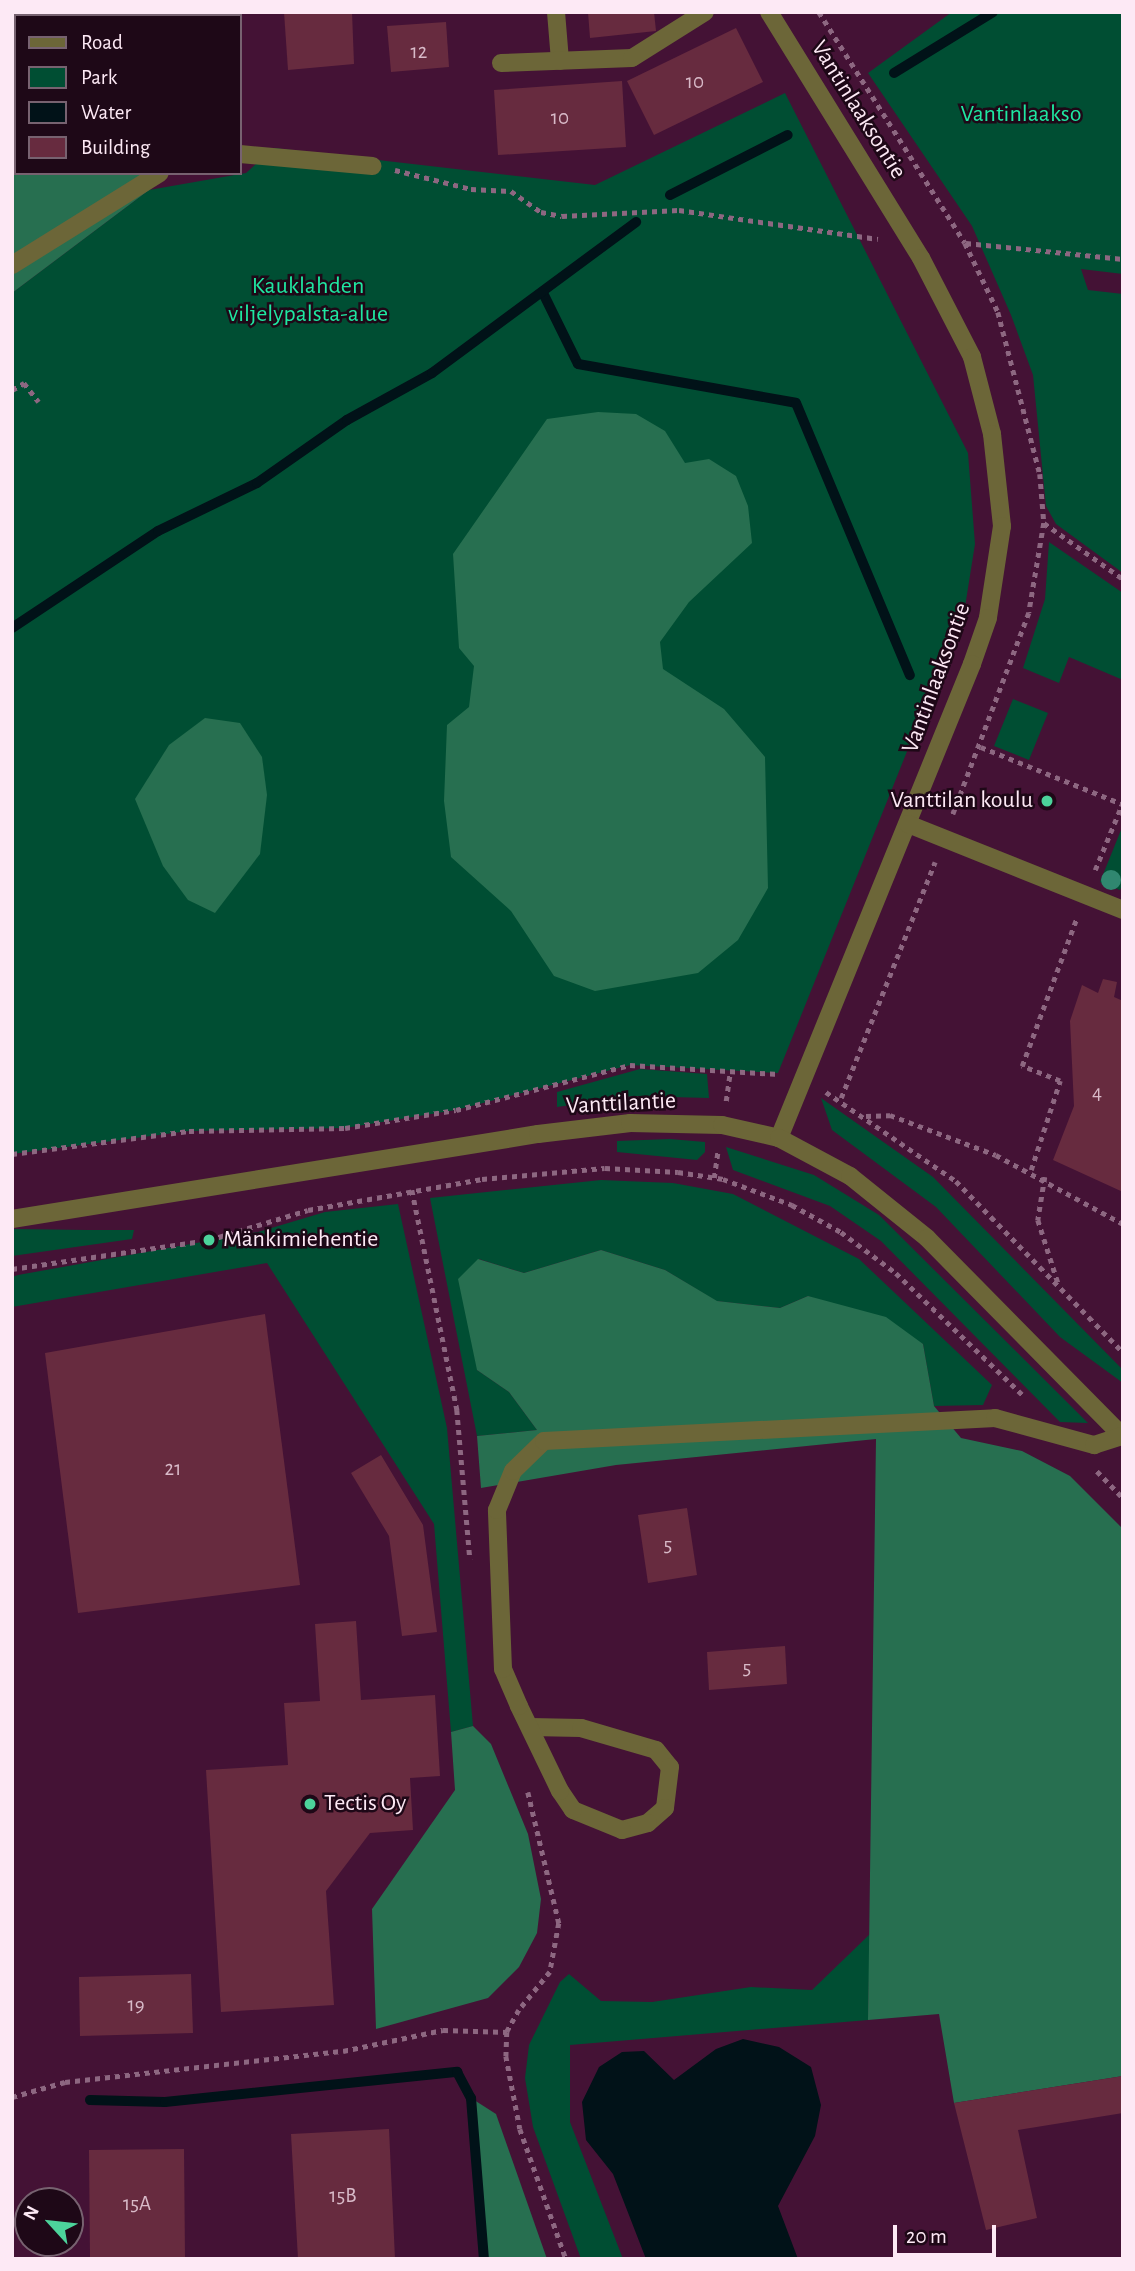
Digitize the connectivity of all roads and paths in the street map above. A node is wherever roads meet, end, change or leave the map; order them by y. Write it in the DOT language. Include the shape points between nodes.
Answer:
graph roads {
  1 [pos="556,12"];
  2 [pos="705,12"];
  3 [pos="769,12"];
  4 [pos="819,12"];
  5 [pos="560,61"];
  6 [pos="500,63"];
  7 [pos="242,155"];
  8 [pos="372,166"];
  9 [pos="157,175"];
  10 [pos="886,240"];
  11 [pos="965,243"];
  12 [pos="1123,259"];
  13 [pos="12,265"];
  14 [pos="12,390"];
  15 [pos="39,402"];
  16 [pos="1044,523"];
  17 [pos="1123,579"];
  18 [pos="981,747"];
  19 [pos="1123,803"];
  20 [pos="908,824"];
  21 [pos="944,839"];
  22 [pos="1085,895"];
  23 [pos="1123,909"];
  24 [pos="802,1082"];
  25 [pos="841,1098"];
  26 [pos="865,1116"];
  27 [pos="779,1138"];
  28 [pos="12,1154"];
  29 [pos="1031,1170"];
  30 [pos="1045,1177"];
  31 [pos="412,1190"];
  32 [pos="12,1219"];
  33 [pos="1123,1224"];
  34 [pos="12,1269"];
  35 [pos="1059,1286"];
  36 [pos="1123,1352"];
  37 [pos="1060,1433"];
  38 [pos="1122,1436"];
  39 [pos="1123,1499"];
  40 [pos="471,1571"];
  41 [pos="530,1727"];
  42 [pos="525,1785"];
  43 [pos="507,2032"];
  44 [pos="12,2097"];
  45 [pos="565,2259"];
  1 -- 5 [label="street"];
  2 -- 5 [label="street" via="632,58"];
  3 -- 20 [label="street, Vantinlaaksontie" via="921,258 972,357 992,434 1002,526 988,618"];
  4 -- 11 [label="path"];
  5 -- 6 [label="street"];
  7 -- 8 [label="street"];
  8 -- 10 [label="path" via="471,189 511,191 541,212 562,216 679,210"];
  9 -- 13 [label="street"];
  11 -- 12 [label="path"];
  11 -- 16 [label="path" via="998,312 1023,389"];
  14 -- 15 [label="path" via="24,383"];
  16 -- 17 [label="path"];
  16 -- 18 [label="path" via="1029,613"];
  18 -- 19 [label="path"];
  18 -- 21 [label="path"];
  19 -- 22 [label="path"];
  20 -- 21 [label="street"];
  20 -- 24 [label="street, Vantinlaaksontie"];
  21 -- 22 [label="street"];
  21 -- 25 [label="path"];
  22 -- 23 [label="street"];
  22 -- 29 [label="path" via="1022,1066 1060,1081"];
  24 -- 25 [label="path"];
  24 -- 27 [label="street, Vantinlaaksontie"];
  24 -- 28 [label="path" via="778,1073 630,1065 456,1110 345,1128 189,1131"];
  25 -- 26 [label="path"];
  26 -- 29 [label="path" via="890,1115"];
  26 -- 35 [label="path" via="956,1181"];
  27 -- 32 [label="street, Vanttilantie" via="722,1125 630,1123"];
  27 -- 38 [label="street, Vanttilantie" via="850,1176 927,1238"];
  29 -- 30 [label="path"];
  30 -- 33 [label="path"];
  30 -- 35 [label="path" via="1038,1220"];
  31 -- 34 [label="path" via="308,1210 209,1240"];
  31 -- 37 [label="path" via="606,1168 723,1179 792,1205 896,1273"];
  31 -- 40 [label="path" via="457,1410"];
  35 -- 36 [label="path"];
  37 -- 38 [label="street" via="1094,1445"];
  37 -- 39 [label="path"];
  37 -- 41 [label="street" via="995,1418 544,1441 513,1471 497,1510 503,1669"];
  41 -- 41 [label="street" via="560,1791 587,1820 622,1830 648,1824 665,1808 670,1766 656,1750 581,1728"];
  42 -- 43 [label="path" via="559,1923 550,1972"];
  43 -- 44 [label="path" via="443,2030 344,2051 65,2082"];
  43 -- 45 [label="path" via="517,2117"];
}
